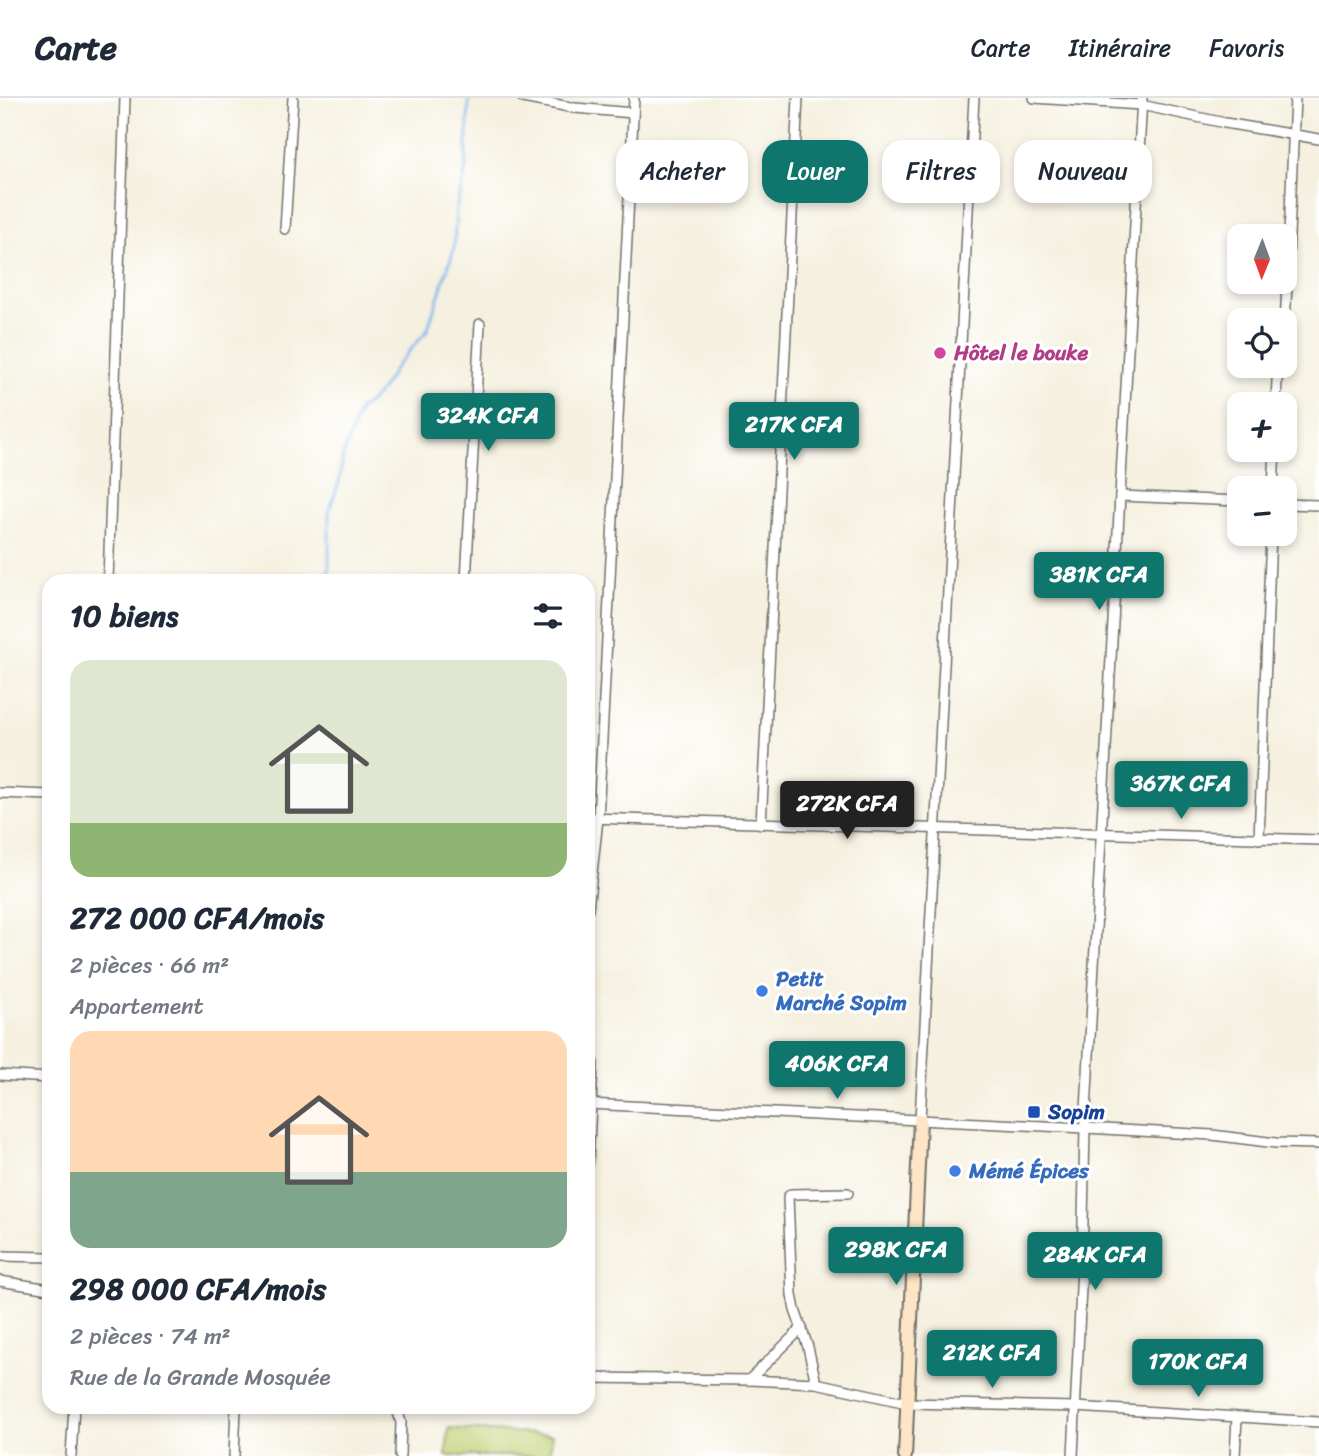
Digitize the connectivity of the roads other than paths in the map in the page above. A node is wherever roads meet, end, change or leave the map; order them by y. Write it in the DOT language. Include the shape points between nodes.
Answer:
graph roads {
  1 [pos="125,98"];
  2 [pos="293,98"];
  3 [pos="523,98"];
  4 [pos="634,98"];
  5 [pos="797,98"];
  6 [pos="974,98"];
  7 [pos="1034,98"];
  8 [pos="1295,98"];
  9 [pos="1141,101"];
  10 [pos="633,113"];
  11 [pos="1293,135"];
  12 [pos="1319,138"];
  13 [pos="285,229"];
  14 [pos="1286,308"];
  15 [pos="480,324"];
  16 [pos="1120,496"];
  17 [pos="1227,501"];
  18 [pos="1297,504"];
  19 [pos="1319,505"];
  20 [pos="1271,546"];
  21 [pos="108,574"];
  22 [pos="466,574"];
  23 [pos="595,783"];
  24 [pos="0,793"];
  25 [pos="42,794"];
  26 [pos="595,818"];
  27 [pos="761,824"];
  28 [pos="935,829"];
  29 [pos="1101,834"];
  30 [pos="1259,839"];
  31 [pos="1319,841"];
  32 [pos="0,1075"];
  33 [pos="42,1078"];
  34 [pos="595,1104"];
  35 [pos="920,1119"];
  36 [pos="1085,1128"];
  37 [pos="1319,1144"];
  38 [pos="848,1194"];
  39 [pos="0,1256"];
  40 [pos="42,1257"];
  41 [pos="0,1282"];
  42 [pos="42,1288"];
  43 [pos="802,1328"];
  44 [pos="595,1378"];
  45 [pos="749,1380"];
  46 [pos="816,1383"];
  47 [pos="907,1403"];
  48 [pos="1076,1407"];
  49 [pos="74,1414"];
  50 [pos="236,1414"];
  51 [pos="398,1414"];
  52 [pos="1237,1417"];
  53 [pos="1319,1422"];
  54 [pos="71,1456"];
  55 [pos="234,1456"];
  56 [pos="400,1456"];
  57 [pos="905,1456"];
  58 [pos="1073,1456"];
  59 [pos="1235,1456"];
  1 -- 21 [label="street"];
  2 -- 13 [label="street"];
  3 -- 10 [label="street"];
  4 -- 10 [label="street"];
  5 -- 27 [label="street"];
  6 -- 28 [label="street"];
  7 -- 9 [label="street"];
  8 -- 11 [label="street"];
  9 -- 11 [label="street"];
  9 -- 16 [label="street"];
  10 -- 23 [label="street"];
  11 -- 12 [label="street"];
  11 -- 14 [label="street"];
  15 -- 22 [label="street"];
  16 -- 17 [label="street"];
  16 -- 29 [label="street"];
  18 -- 19 [label="street"];
  20 -- 30 [label="street"];
  24 -- 25 [label="street"];
  26 -- 27 [label="street"];
  27 -- 28 [label="street"];
  28 -- 29 [label="street"];
  28 -- 35 [label="street"];
  29 -- 30 [label="street"];
  29 -- 36 [label="street"];
  30 -- 31 [label="street"];
  32 -- 33 [label="street"];
  34 -- 35 [label="street"];
  35 -- 36 [label="street"];
  35 -- 47 [label="street"];
  36 -- 37 [label="street"];
  36 -- 48 [label="street"];
  38 -- 43 [label="street" via="788,1196 792,1295"];
  39 -- 40 [label="street"];
  41 -- 42 [label="street"];
  43 -- 45 [label="street"];
  43 -- 46 [label="street"];
  44 -- 45 [label="street"];
  45 -- 46 [label="street"];
  46 -- 47 [label="street"];
  47 -- 48 [label="street"];
  47 -- 57 [label="street"];
  48 -- 52 [label="street"];
  48 -- 58 [label="street"];
  49 -- 54 [label="street"];
  50 -- 55 [label="street"];
  51 -- 56 [label="street"];
  52 -- 53 [label="street"];
  52 -- 59 [label="street"];
}
